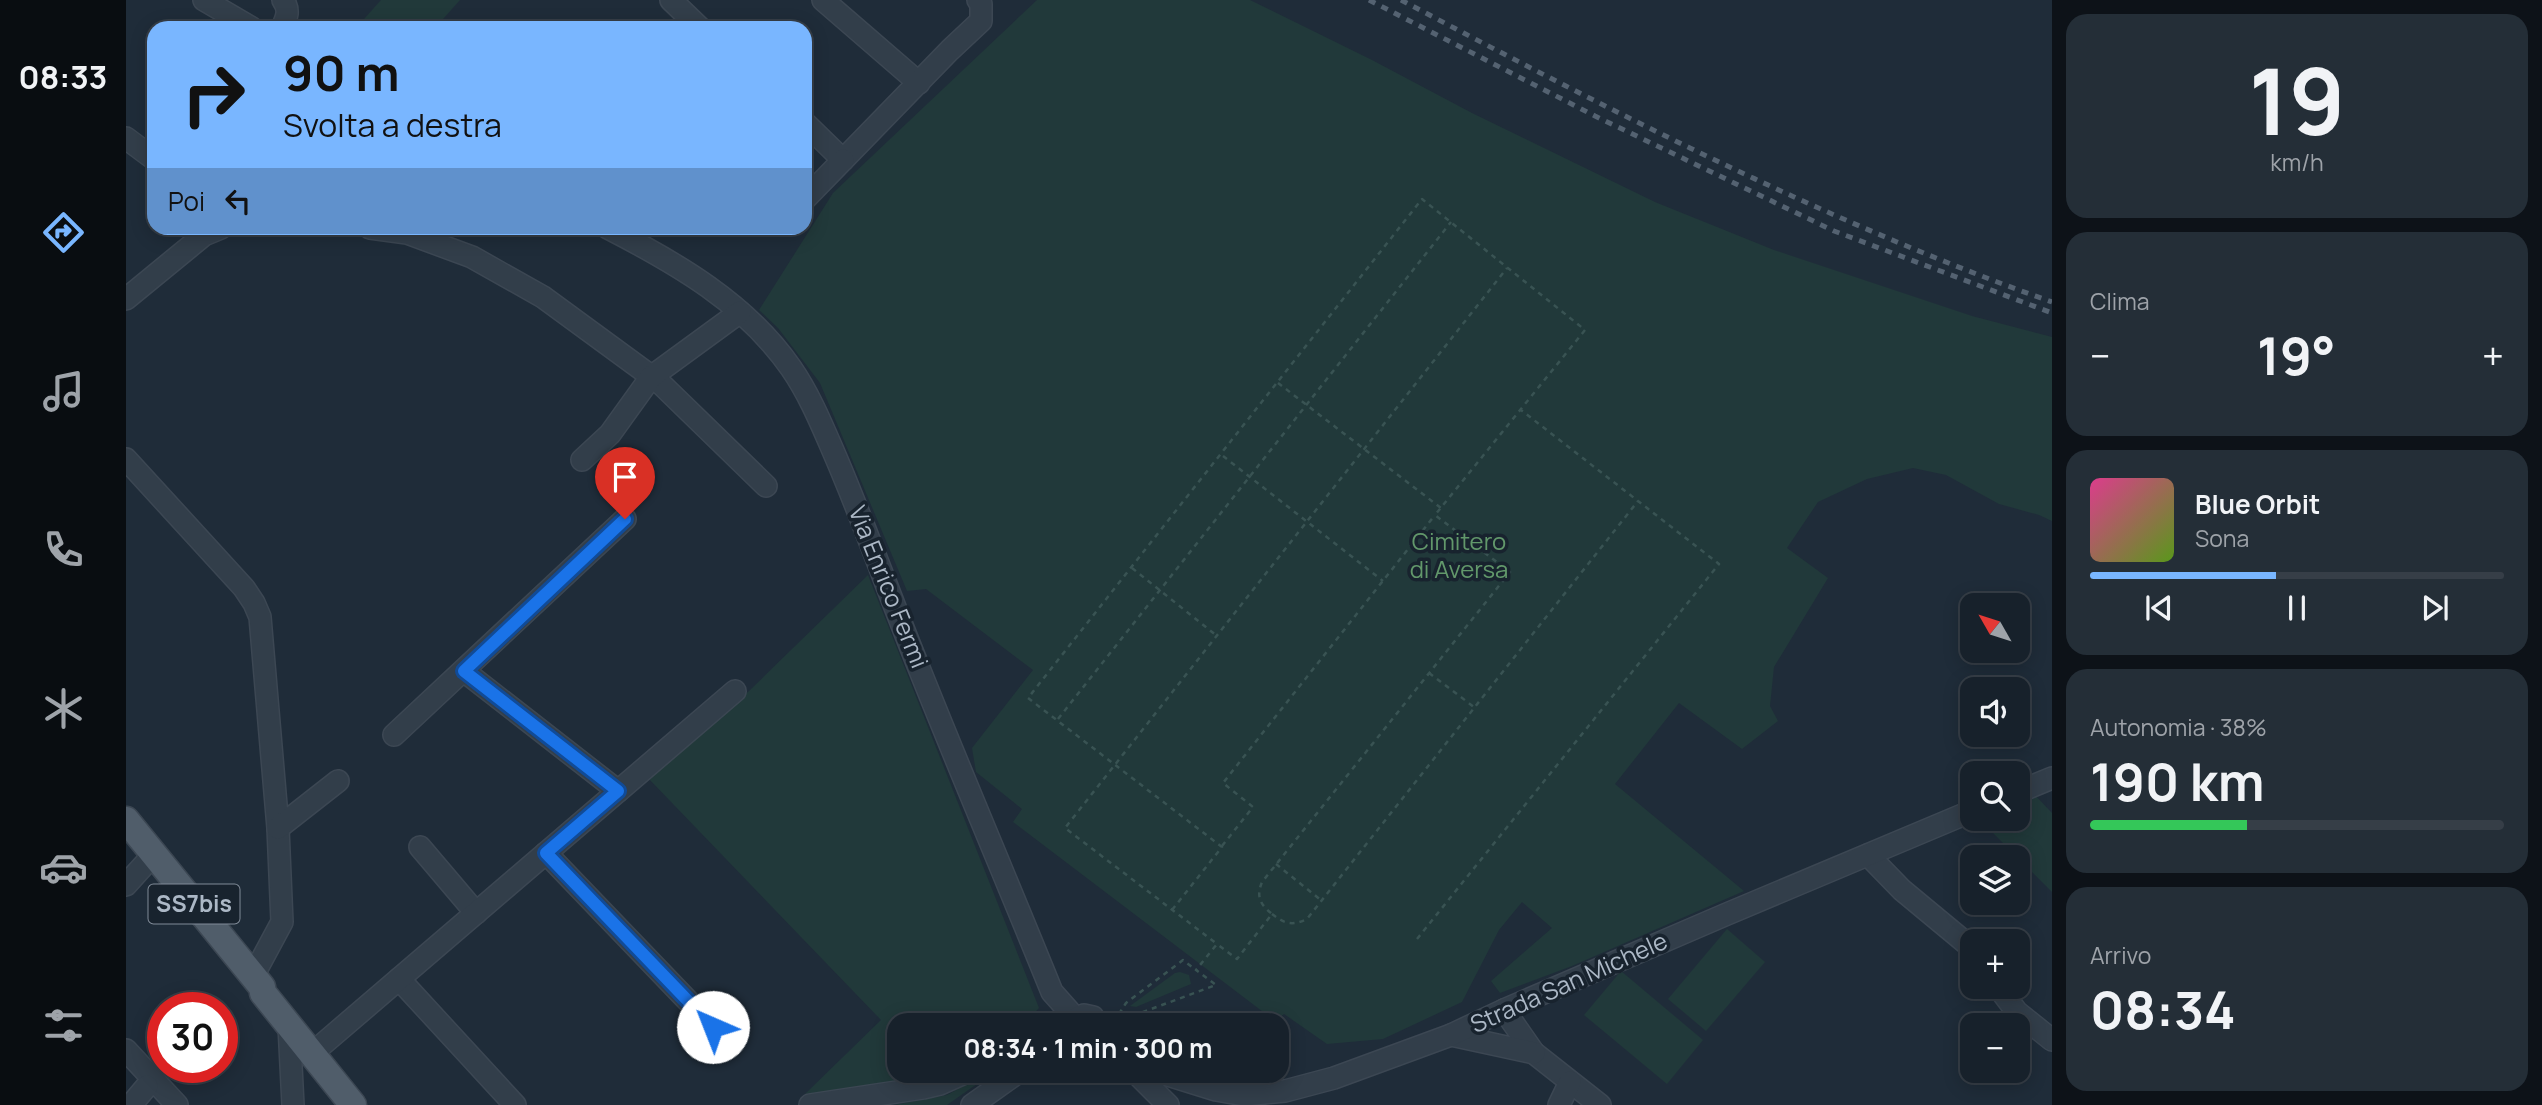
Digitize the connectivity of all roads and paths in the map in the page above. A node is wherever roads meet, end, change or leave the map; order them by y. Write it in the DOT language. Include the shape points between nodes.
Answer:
graph roads {
  1 [pos="204,0"];
  2 [pos="283,0"];
  3 [pos="671,0"];
  4 [pos="823,0"];
  5 [pos="978,0"];
  6 [pos="240,21"];
  7 [pos="286,21"];
  8 [pos="693,21"];
  9 [pos="919,83"];
  10 [pos="812,130"];
  11 [pos="129,146"];
  12 [pos="147,155"];
  13 [pos="843,160"];
  14 [pos="812,192"];
  15 [pos="1451,222"];
  16 [pos="204,235"];
  17 [pos="412,235"];
  18 [pos="622,235"];
  19 [pos="1507,268"];
  20 [pos="126,299"];
  21 [pos="740,312"];
  22 [pos="651,377"];
  23 [pos="1278,383"];
  24 [pos="1306,405"];
  25 [pos="1521,410"];
  26 [pos="1364,449"];
  27 [pos="1222,455"];
  28 [pos="126,459"];
  29 [pos="582,460"];
  30 [pos="1249,476"];
  31 [pos="766,486"];
  32 [pos="1638,501"];
  33 [pos="1441,508"];
  34 [pos="1435,515"];
  35 [pos="625,519"];
  36 [pos="1307,522"];
  37 [pos="1132,568"];
  38 [pos="1383,581"];
  39 [pos="1160,590"];
  40 [pos="1217,636"];
  41 [pos="464,671"];
  42 [pos="1429,673"];
  43 [pos="735,691"];
  44 [pos="1475,708"];
  45 [pos="1057,720"];
  46 [pos="394,735"];
  47 [pos="1116,764"];
  48 [pos="2052,778"];
  49 [pos="338,781"];
  50 [pos="2030,787"];
  51 [pos="618,791"];
  52 [pos="1960,816"];
  53 [pos="126,820"];
  54 [pos="278,828"];
  55 [pos="420,846"];
  56 [pos="1222,846"];
  57 [pos="546,853"];
  58 [pos="154,854"];
  59 [pos="1868,855"];
  60 [pos="1276,864"];
  61 [pos="126,885"];
  62 [pos="1322,901"];
  63 [pos="1172,910"];
  64 [pos="476,914"];
  65 [pos="1272,914"];
  66 [pos="1960,938"];
  67 [pos="1417,939"];
  68 [pos="1217,944"];
  69 [pos="1196,970"];
  70 [pos="399,979"];
  71 [pos="257,982"];
  72 [pos="2007,999"];
  73 [pos="1504,1010"];
  74 [pos="1067,1013"];
  75 [pos="289,1026"];
  76 [pos="713,1027"];
  77 [pos="1451,1035"];
  78 [pos="2052,1040"];
  79 [pos="126,1050"];
  80 [pos="316,1050"];
  81 [pos="1534,1053"];
  82 [pos="1570,1082"];
  83 [pos="942,1083"];
  84 [pos="1003,1083"];
  85 [pos="1145,1083"];
  86 [pos="1194,1083"];
  87 [pos="147,1086"];
  88 [pos="131,1105"];
  89 [pos="177,1105"];
  90 [pos="293,1105"];
  91 [pos="353,1105"];
  92 [pos="360,1105"];
  93 [pos="515,1105"];
  94 [pos="810,1105"];
  95 [pos="972,1105"];
  96 [pos="1168,1105"];
  97 [pos="1559,1105"];
  98 [pos="1600,1105"];
  1 -- 6 [label="street"];
  2 -- 7 [label="street"];
  3 -- 8 [label="street"];
  4 -- 9 [label="street"];
  5 -- 9 [label="street" via="981,21"];
  9 -- 13 [label="street"];
  10 -- 13 [label="street"];
  11 -- 12 [label="street"];
  13 -- 14 [label="street"];
  15 -- 19 [label="path"];
  15 -- 23 [label="path" via="1422,200"];
  15 -- 24 [label="path"];
  16 -- 20 [label="street"];
  17 -- 22 [label="street" via="472,257 543,297"];
  18 -- 21 [label="street, Via Enrico Fermi" via="712,289"];
  19 -- 25 [label="path" via="1585,330"];
  19 -- 26 [label="path"];
  21 -- 22 [label="street"];
  21 -- 74 [label="street, Via Enrico Fermi" via="790,367 814,407 1052,992"];
  22 -- 29 [label="street" via="610,434"];
  22 -- 31 [label="street"];
  23 -- 24 [label="path"];
  23 -- 27 [label="path"];
  24 -- 26 [label="path"];
  24 -- 30 [label="path"];
  25 -- 32 [label="path"];
  25 -- 33 [label="path"];
  26 -- 33 [label="path"];
  26 -- 36 [label="path"];
  27 -- 30 [label="path"];
  27 -- 37 [label="path"];
  28 -- 54 [label="street" via="244,588 260,617"];
  30 -- 36 [label="path"];
  30 -- 39 [label="path"];
  32 -- 44 [label="path"];
  32 -- 67 [label="path" via="1719,564"];
  33 -- 34 [label="path"];
  34 -- 38 [label="path"];
  34 -- 42 [label="path" via="1510,572"];
  35 -- 41 [label="street"];
  36 -- 38 [label="path"];
  36 -- 40 [label="path"];
  37 -- 39 [label="path"];
  37 -- 45 [label="path" via="1028,698"];
  38 -- 56 [label="path" via="1223,783 1253,807"];
  39 -- 40 [label="path"];
  39 -- 45 [label="path"];
  40 -- 47 [label="path"];
  41 -- 46 [label="street"];
  41 -- 51 [label="street"];
  42 -- 44 [label="path"];
  42 -- 60 [label="path"];
  43 -- 51 [label="street"];
  44 -- 62 [label="path"];
  45 -- 47 [label="path"];
  47 -- 56 [label="path"];
  47 -- 63 [label="path" via="1066,828"];
  48 -- 50 [label="street"];
  49 -- 54 [label="street"];
  51 -- 57 [label="street"];
  52 -- 59 [label="street, Strada San Michele"];
  53 -- 58 [label="main road, SS7bis"];
  54 -- 71 [label="street" via="282,922"];
  55 -- 64 [label="street"];
  56 -- 63 [label="path"];
  57 -- 64 [label="street"];
  57 -- 76 [label="street"];
  58 -- 61 [label="street"];
  58 -- 71 [label="main road, SS7bis"];
  59 -- 66 [label="street"];
  59 -- 73 [label="street, Strada San Michele"];
  60 -- 62 [label="path"];
  60 -- 65 [label="path" via="1258,893 1261,905"];
  62 -- 65 [label="path" via="1307,919 1296,924"];
  63 -- 68 [label="path"];
  64 -- 70 [label="street"];
  65 -- 68 [label="path" via="1237,959"];
  68 -- 69 [label="path"];
  69 -- 69 [label="path" via="1216,985 1135,1015 1119,1014 1126,1003 1182,960"];
  70 -- 80 [label="street"];
  70 -- 93 [label="street"];
  71 -- 75 [label="main road, SS7bis"];
  71 -- 80 [label="main road, SS7bis"];
  72 -- 78 [label="street"];
  73 -- 77 [label="street, Strada San Michele"];
  73 -- 81 [label="street"];
  75 -- 90 [label="street"];
  75 -- 91 [label="main road, SS7bis"];
  77 -- 81 [label="street"];
  77 -- 86 [label="street, Strada San Michele" via="1285,1091 1245,1095"];
  79 -- 89 [label="street"];
  80 -- 92 [label="main road, SS7bis"];
  81 -- 82 [label="street"];
  82 -- 97 [label="street"];
  82 -- 98 [label="street"];
  83 -- 94 [label="street"];
  84 -- 95 [label="street"];
  85 -- 96 [label="street"];
  87 -- 88 [label="street"];
}
